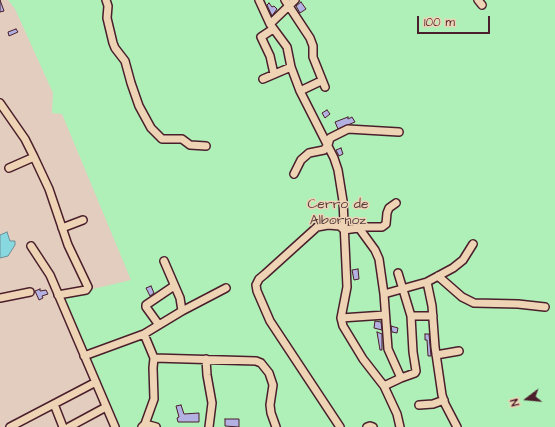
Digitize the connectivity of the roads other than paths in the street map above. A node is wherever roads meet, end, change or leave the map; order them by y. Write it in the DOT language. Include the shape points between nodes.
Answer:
graph roads {
  1 [pos="106,0"];
  2 [pos="259,0"];
  3 [pos="285,0"];
  4 [pos="295,0"];
  5 [pos="289,7"];
  6 [pos="272,27"];
  7 [pos="291,67"];
  8 [pos="274,74"];
  9 [pos="263,79"];
  10 [pos="300,91"];
  11 [pos="0,103"];
  12 [pos="399,132"];
  13 [pos="328,145"];
  14 [pos="206,146"];
  15 [pos="34,156"];
  16 [pos="9,168"];
  17 [pos="294,174"];
  18 [pos="396,202"];
  19 [pos="83,220"];
  20 [pos="62,228"];
  21 [pos="359,228"];
  22 [pos="344,230"];
  23 [pos="473,244"];
  24 [pos="31,246"];
  25 [pos="164,261"];
  26 [pos="398,273"];
  27 [pos="438,276"];
  28 [pos="426,282"];
  29 [pos="174,286"];
  30 [pos="226,288"];
  31 [pos="402,289"];
  32 [pos="30,292"];
  33 [pos="384,294"];
  34 [pos="58,295"];
  35 [pos="0,298"];
  36 [pos="545,307"];
  37 [pos="182,311"];
  38 [pos="385,315"];
  39 [pos="411,316"];
  40 [pos="433,316"];
  41 [pos="341,318"];
  42 [pos="159,325"];
  43 [pos="144,334"];
  44 [pos="459,351"];
  45 [pos="436,355"];
  46 [pos="84,356"];
  47 [pos="154,358"];
  48 [pos="206,359"];
  49 [pos="401,378"];
  50 [pos="96,382"];
  51 [pos="384,386"];
  52 [pos="444,400"];
  53 [pos="54,404"];
  54 [pos="419,405"];
  55 [pos="106,407"];
  56 [pos="144,425"];
  57 [pos="10,427"];
  58 [pos="63,427"];
  59 [pos="69,427"];
  60 [pos="115,427"];
  61 [pos="156,427"];
  62 [pos="209,427"];
  63 [pos="276,427"];
  64 [pos="340,427"];
  65 [pos="368,427"];
  66 [pos="373,427"];
  67 [pos="400,427"];
  68 [pos="456,427"];
  1 -- 14 [label="street" via="113,43 125,61 139,106 151,128 162,139 182,139 190,145"];
  2 -- 6 [label="street"];
  3 -- 5 [label="street"];
  4 -- 5 [label="street"];
  5 -- 6 [label="street"];
  5 -- 10 [label="street" via="310,38 313,57 323,84"];
  6 -- 7 [label="street" via="287,47"];
  6 -- 8 [label="street" via="261,37 270,56"];
  7 -- 8 [label="street"];
  7 -- 10 [label="street"];
  8 -- 9 [label="street"];
  10 -- 13 [label="street"];
  11 -- 15 [label="street"];
  12 -- 13 [label="street" via="348,128 330,138"];
  13 -- 17 [label="street" via="322,151 309,153 301,160"];
  13 -- 22 [label="street" via="338,170"];
  15 -- 16 [label="street"];
  15 -- 20 [label="street" via="49,189"];
  18 -- 21 [label="street" via="387,213 385,226"];
  19 -- 20 [label="street"];
  20 -- 34 [label="street" via="88,287 86,290"];
  21 -- 22 [label="street"];
  21 -- 33 [label="street" via="376,250"];
  22 -- 41 [label="street" via="347,287"];
  22 -- 64 [label="street" via="340,226 318,227 264,274 256,285 270,321"];
  23 -- 27 [label="street" via="462,260"];
  24 -- 34 [label="street" via="50,275"];
  25 -- 29 [label="street"];
  26 -- 31 [label="street"];
  27 -- 28 [label="street"];
  27 -- 36 [label="street" via="462,297 474,303"];
  28 -- 31 [label="street"];
  28 -- 40 [label="street"];
  29 -- 37 [label="street"];
  29 -- 42 [label="street" via="146,305"];
  30 -- 37 [label="street"];
  31 -- 33 [label="street"];
  31 -- 39 [label="street"];
  32 -- 35 [label="street"];
  33 -- 38 [label="street"];
  34 -- 46 [label="street"];
  37 -- 42 [label="street"];
  38 -- 41 [label="street"];
  38 -- 49 [label="street" via="388,350"];
  39 -- 40 [label="street"];
  39 -- 49 [label="street" via="412,352 416,371"];
  40 -- 45 [label="street"];
  41 -- 51 [label="street" via="343,326 364,360"];
  42 -- 43 [label="street"];
  43 -- 46 [label="street"];
  43 -- 47 [label="street"];
  44 -- 45 [label="street"];
  45 -- 52 [label="street"];
  46 -- 50 [label="street"];
  47 -- 48 [label="street"];
  47 -- 56 [label="street" via="154,399"];
  48 -- 62 [label="street" via="212,403"];
  48 -- 63 [label="street" via="256,361 265,367 273,385 270,405"];
  49 -- 51 [label="street"];
  50 -- 53 [label="street"];
  50 -- 55 [label="street"];
  51 -- 67 [label="street"];
  52 -- 54 [label="street"];
  52 -- 68 [label="street"];
  53 -- 57 [label="street"];
  53 -- 58 [label="street"];
  55 -- 59 [label="street"];
  55 -- 60 [label="street"];
  56 -- 61 [label="street"];
  65 -- 66 [label="street"];
}
